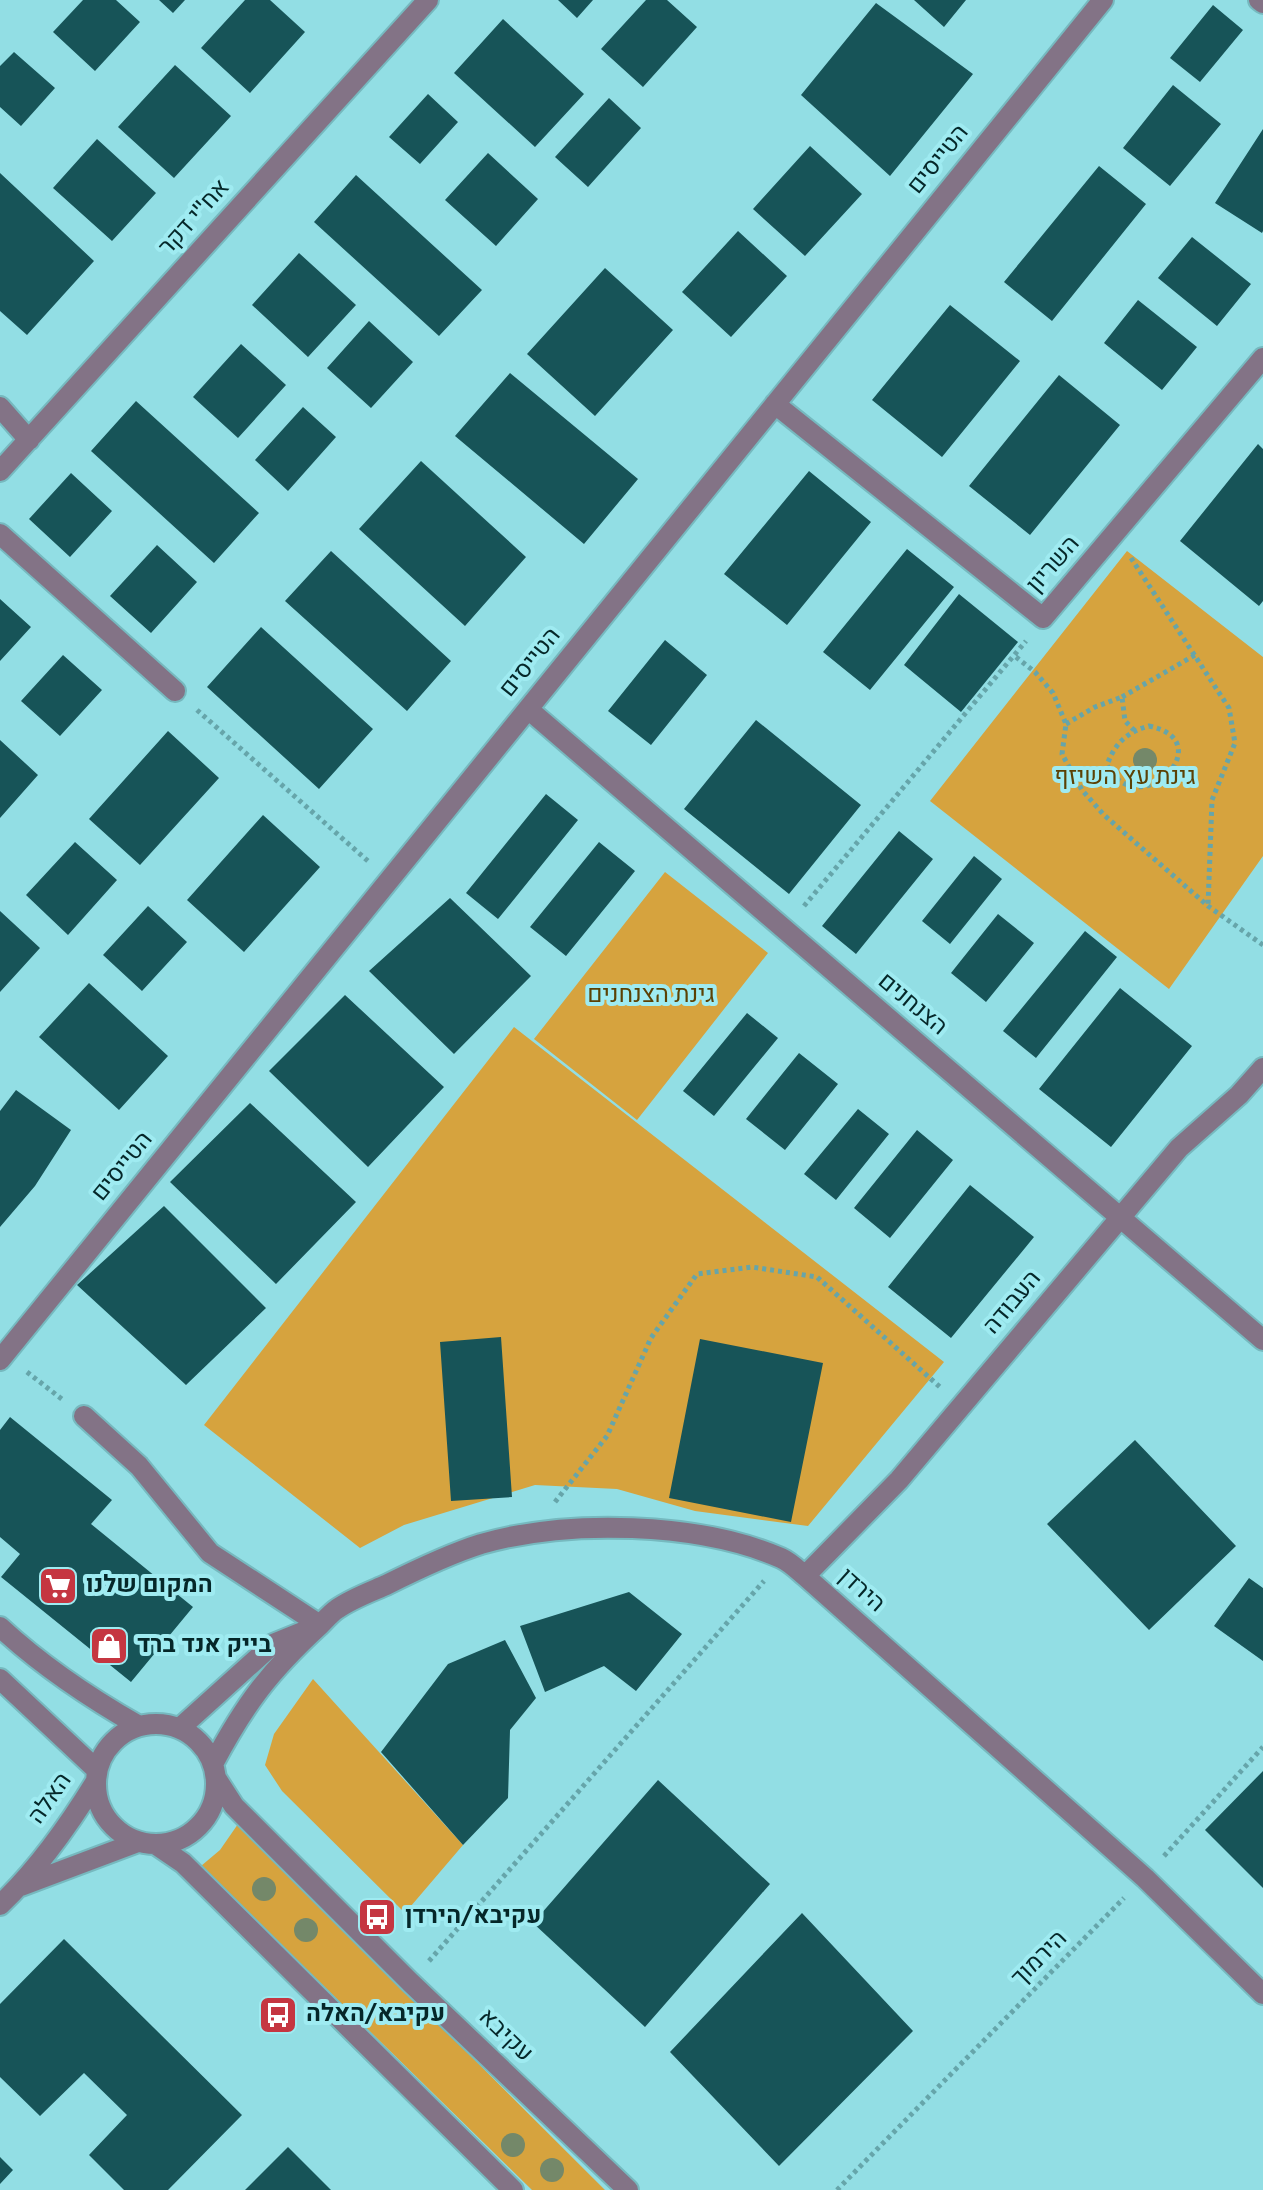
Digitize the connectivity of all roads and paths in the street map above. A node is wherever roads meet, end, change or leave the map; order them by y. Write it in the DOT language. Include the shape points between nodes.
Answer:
graph roads {
  1 [pos="428,0"];
  2 [pos="1103,0"];
  3 [pos="1263,358"];
  4 [pos="775,404"];
  5 [pos="0,407"];
  6 [pos="29,440"];
  7 [pos="0,471"];
  8 [pos="0,534"];
  9 [pos="1114,534"];
  10 [pos="1043,618"];
  11 [pos="1195,655"];
  12 [pos="1016,657"];
  13 [pos="175,691"];
  14 [pos="1122,697"];
  15 [pos="528,709"];
  16 [pos="1066,724"];
  17 [pos="1134,730"];
  18 [pos="389,879"];
  19 [pos="1208,906"];
  20 [pos="784,930"];
  21 [pos="1263,945"];
  22 [pos="1263,1068"];
  23 [pos="1121,1215"];
  24 [pos="1263,1340"];
  25 [pos="2,1357"];
  26 [pos="960,1406"];
  27 [pos="84,1416"];
  28 [pos="547,1512"];
  29 [pos="783,1559"];
  30 [pos="805,1576"];
  31 [pos="320,1625"];
  32 [pos="0,1627"];
  33 [pos="0,1679"];
  34 [pos="139,1726"];
  35 [pos="180,1728"];
  36 [pos="1263,1747"];
  37 [pos="215,1771"];
  38 [pos="96,1776"];
  39 [pos="148,1844"];
  40 [pos="1145,1878"];
  41 [pos="21,1886"];
  42 [pos="0,1905"];
  43 [pos="410,1982"];
  44 [pos="1263,1994"];
  45 [pos="513,2190"];
  46 [pos="628,2190"];
  47 [pos="837,2190"];
  1 -- 6 [label="street, אח''י דקר"];
  2 -- 4 [label="street, הטייסים"];
  3 -- 9 [label="street, השריון"];
  4 -- 10 [label="street, השריון"];
  4 -- 15 [label="street, הטייסים"];
  5 -- 6 [label="street"];
  6 -- 7 [label="street, אח''י דקר"];
  8 -- 13 [label="street"];
  9 -- 10 [label="street, השריון"];
  9 -- 11 [label="path"];
  10 -- 12 [label="path"];
  11 -- 14 [label="path"];
  11 -- 19 [label="path" via="1229,708 1235,743 1212,800"];
  12 -- 16 [label="path" via="1053,693"];
  12 -- 20 [label="path"];
  13 -- 18 [label="path"];
  14 -- 16 [label="path"];
  14 -- 17 [label="path" via="1125,721"];
  15 -- 18 [label="street, הטייסים"];
  15 -- 20 [label="street, הצנחנים"];
  16 -- 19 [label="path" via="1062,754 1082,790"];
  17 -- 17 [label="path" via="1162,729 1176,738 1180,750 1161,781 1140,788 1113,777 1107,765 1122,739"];
  18 -- 25 [label="street, הטייסים"];
  19 -- 21 [label="path"];
  20 -- 23 [label="street, הצנחנים"];
  22 -- 23 [label="street, העבודה" via="1179,1148"];
  23 -- 24 [label="street, הצנחנים"];
  23 -- 26 [label="street, העבודה"];
  25 -- 27 [label="path"];
  26 -- 28 [label="path" via="817,1277 752,1267 697,1274 651,1338 607,1436"];
  26 -- 30 [label="street, העבודה" via="899,1480"];
  27 -- 31 [label="street" via="139,1466 210,1553"];
  29 -- 30 [label="street, הירדן"];
  29 -- 31 [label="street, הירדן" via="694,1535 621,1527 548,1532 481,1544 337,1608"];
  29 -- 43 [label="path"];
  30 -- 40 [label="street, הירדן"];
  31 -- 35 [label="street, הירדן" via="273,1644"];
  31 -- 37 [label="street, הירדן" via="264,1680 238,1716"];
  32 -- 34 [label="street" via="98,1702"];
  33 -- 38 [label="street"];
  34 -- 35 [label="street" via="160,1723"];
  34 -- 38 [label="street" via="109,1746"];
  35 -- 37 [label="street" via="197,1739"];
  36 -- 40 [label="path, הירמוך"];
  37 -- 39 [label="street" via="216,1795 196,1831 178,1841"];
  37 -- 43 [label="street, עקיבא" via="234,1806"];
  38 -- 39 [label="street" via="105,1818 119,1833"];
  38 -- 41 [label="street, האלה" via="80,1807"];
  39 -- 41 [label="street, האלה"];
  39 -- 45 [label="street" via="183,1863"];
  40 -- 44 [label="street, הירדן"];
  40 -- 47 [label="path, הירמוך"];
  41 -- 42 [label="street, האלה"];
  43 -- 46 [label="street, עקיבא"];
}
